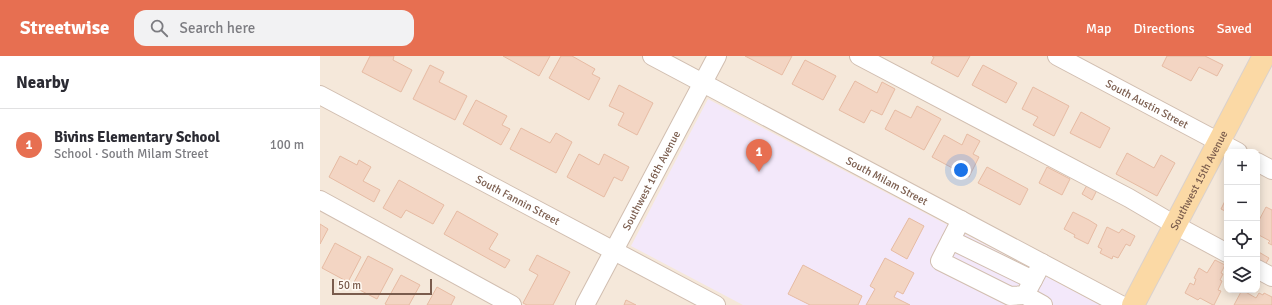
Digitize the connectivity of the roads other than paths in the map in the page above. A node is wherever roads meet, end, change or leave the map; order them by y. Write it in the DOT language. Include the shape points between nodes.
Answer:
graph roads {
  1 [pos="652,56"];
  2 [pos="717,56"];
  3 [pos="859,56"];
  4 [pos="1057,56"];
  5 [pos="1267,58"];
  6 [pos="703,83"];
  7 [pos="320,95"];
  8 [pos="1219,142"];
  9 [pos="1232,149"];
  10 [pos="1260,164"];
  11 [pos="1272,170"];
  12 [pos="320,200"];
  13 [pos="961,220"];
  14 [pos="1175,225"];
  15 [pos="614,251"];
  16 [pos="1224,251"];
  17 [pos="1042,263"];
  18 [pos="1260,271"];
  19 [pos="1272,277"];
  20 [pos="1029,288"];
  21 [pos="512,305"];
  22 [pos="585,305"];
  23 [pos="716,305"];
  24 [pos="1043,305"];
  25 [pos="1121,305"];
  26 [pos="1133,305"];
  1 -- 6 [label="street, South Milam Street"];
  2 -- 6 [label="street, Southwest 16th Avenue"];
  3 -- 14 [label="street" via="1122,194"];
  4 -- 8 [label="street, South Austin Street"];
  5 -- 8 [label="main road, Southwest 15th Avenue"];
  6 -- 13 [label="street, South Milam Street"];
  6 -- 15 [label="street, Southwest 16th Avenue"];
  7 -- 15 [label="street, South Fannin Street"];
  8 -- 9 [label="street, South Austin Street"];
  8 -- 14 [label="main road, Southwest 15th Avenue"];
  10 -- 11 [label="street"];
  12 -- 21 [label="street"];
  13 -- 17 [label="street, South Milam Street"];
  13 -- 20 [label="street" via="940,261 1010,296"];
  14 -- 16 [label="street"];
  14 -- 26 [label="main road, Southwest 15th Avenue"];
  15 -- 22 [label="street, Southwest 16th Avenue"];
  15 -- 23 [label="street, South Fannin Street"];
  17 -- 20 [label="street"];
  17 -- 25 [label="street, South Milam Street"];
  18 -- 19 [label="street"];
  20 -- 24 [label="street"];
}
